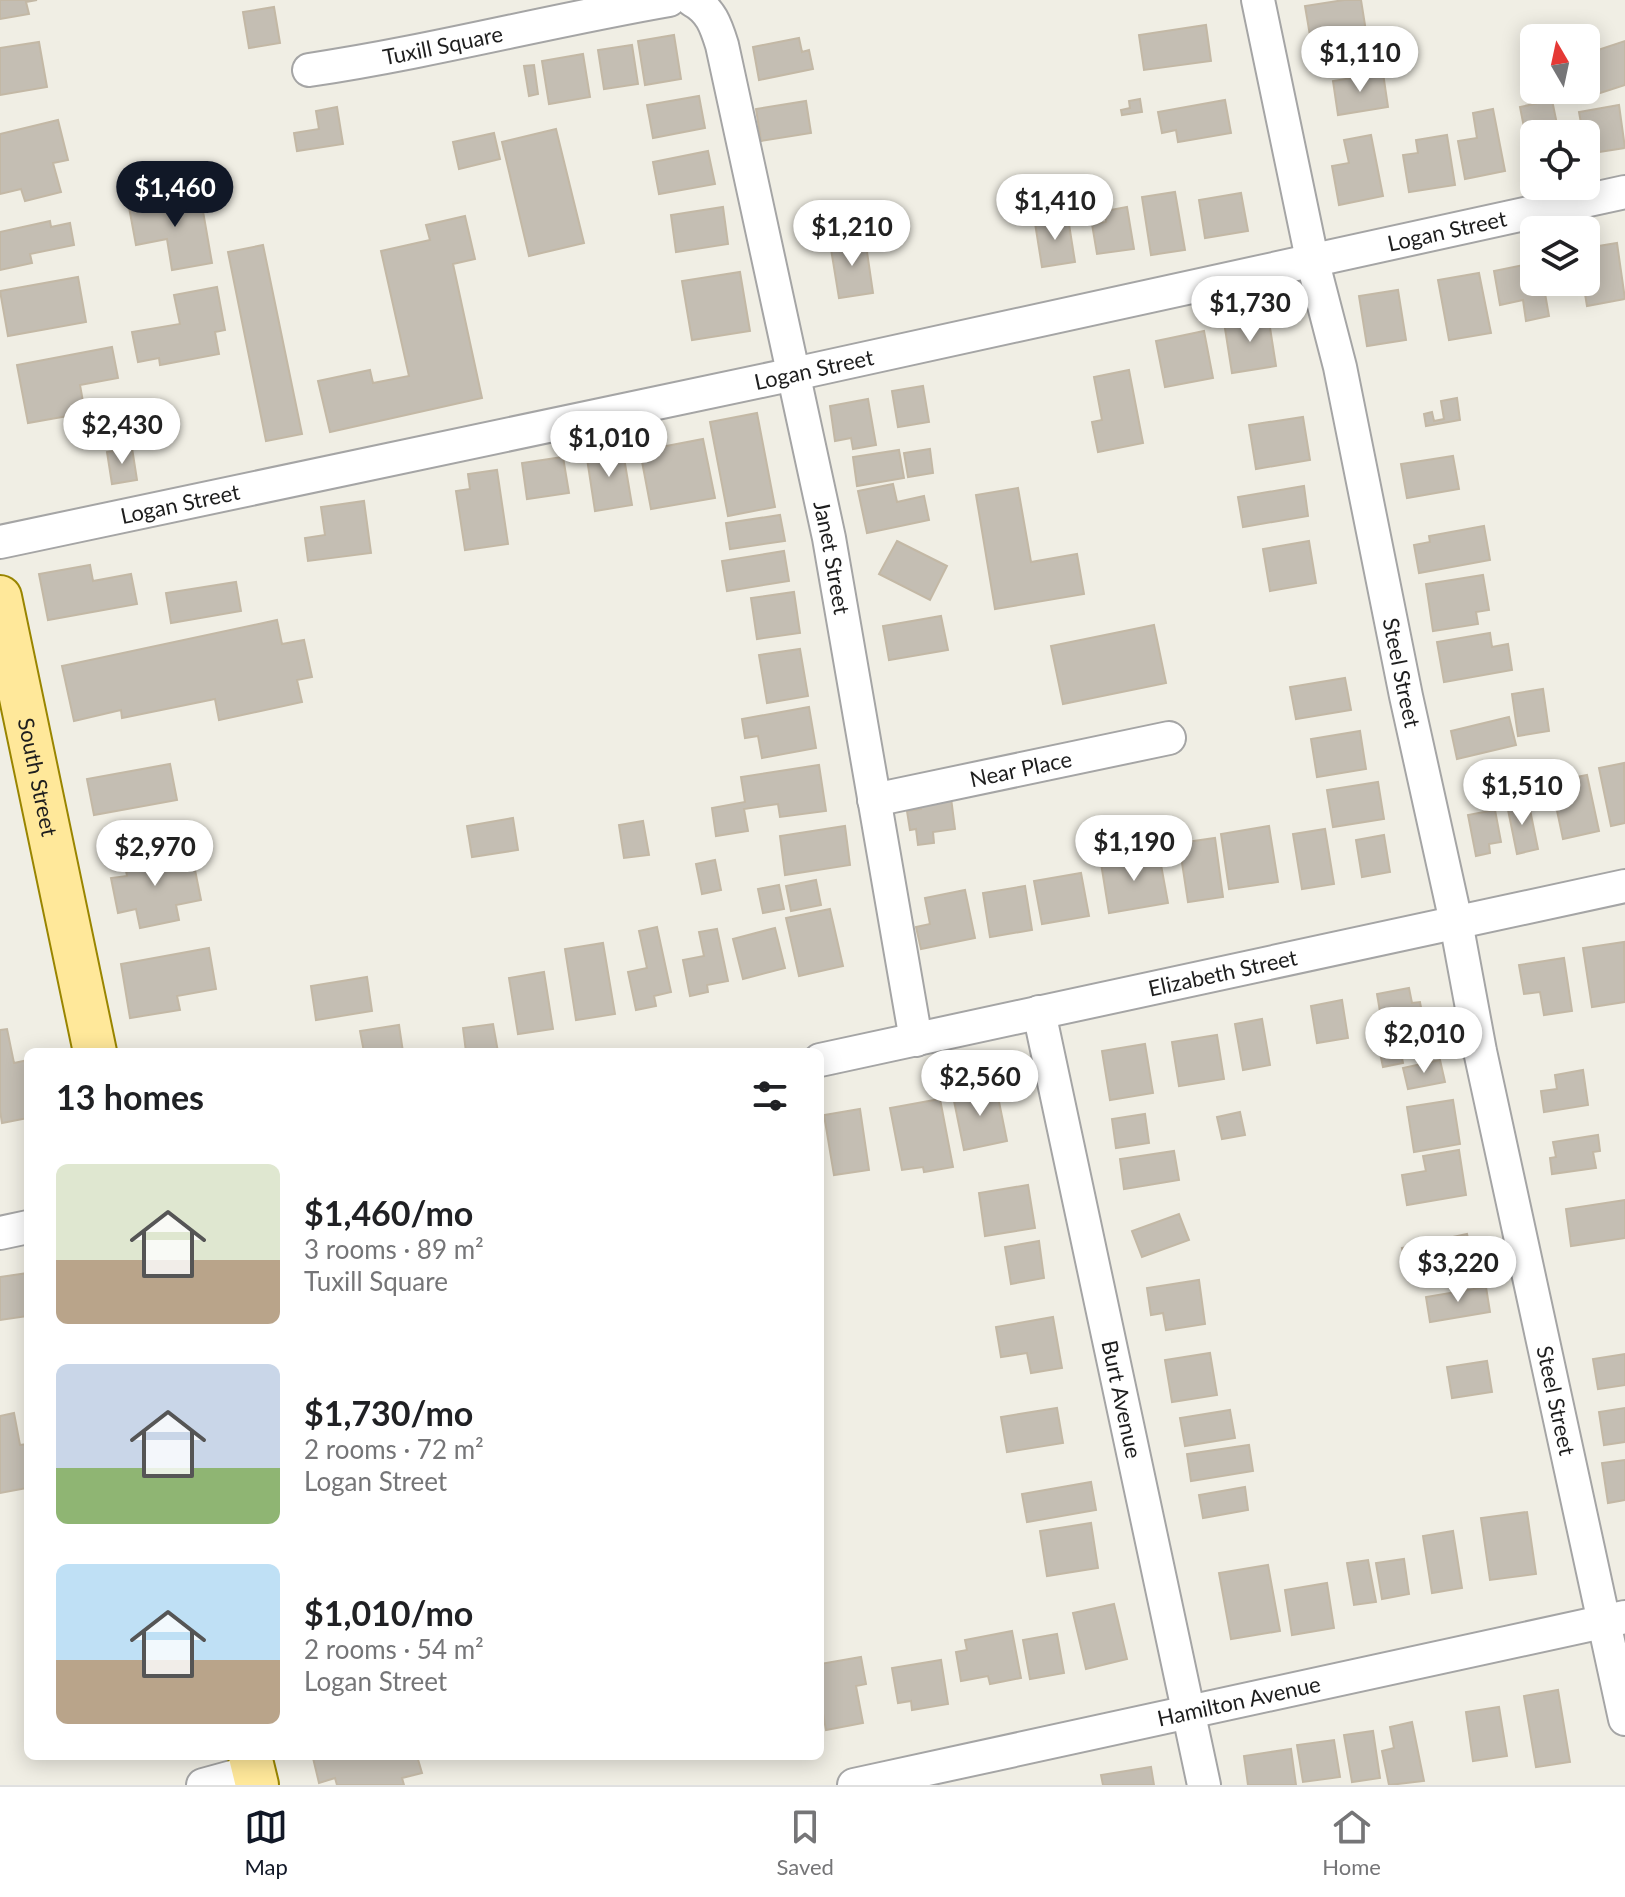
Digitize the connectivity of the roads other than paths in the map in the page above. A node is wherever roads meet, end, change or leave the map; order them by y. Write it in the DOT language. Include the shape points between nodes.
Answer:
graph roads {
  1 [pos="669,0"];
  2 [pos="692,0"];
  3 [pos="1258,0"];
  4 [pos="573,8"];
  5 [pos="309,70"];
  6 [pos="1625,192"];
  7 [pos="1312,259"];
  8 [pos="794,374"];
  9 [pos="0,542"];
  10 [pos="0,597"];
  11 [pos="1169,738"];
  12 [pos="874,800"];
  13 [pos="1625,886"];
  14 [pos="1456,922"];
  15 [pos="1039,1012"];
  16 [pos="916,1040"];
  17 [pos="94,1048"];
  18 [pos="824,1059"];
  19 [pos="24,1228"];
  20 [pos="0,1233"];
  21 [pos="1615,1619"];
  22 [pos="1189,1714"];
  23 [pos="1625,1719"];
  24 [pos="253,1771"];
  25 [pos="203,1785"];
  26 [pos="854,1785"];
  27 [pos="1204,1785"];
  1 -- 4 [label="street, Tuxill Square"];
  2 -- 8 [label="street, Janet Street" via="714,22"];
  3 -- 7 [label="street, Steel Street"];
  4 -- 5 [label="street, Tuxill Square" via="437,48"];
  6 -- 7 [label="street, Logan Street"];
  7 -- 8 [label="street, Logan Street"];
  7 -- 14 [label="street, Steel Street" via="1340,367"];
  8 -- 9 [label="street, Logan Street"];
  8 -- 12 [label="street, Janet Street"];
  10 -- 17 [label="main road, South Street"];
  11 -- 12 [label="street, Near Place"];
  12 -- 16 [label="street, Janet Street"];
  13 -- 14 [label="street, Elizabeth Street"];
  14 -- 15 [label="street, Elizabeth Street"];
  14 -- 21 [label="street, Steel Street" via="1480,1051"];
  15 -- 16 [label="street, Elizabeth Street"];
  15 -- 22 [label="street, Burt Avenue"];
  16 -- 18 [label="street, Elizabeth Street"];
  19 -- 20 [label="street"];
  21 -- 22 [label="street, Hamilton Avenue"];
  21 -- 23 [label="street, Steel Street"];
  22 -- 26 [label="street, Hamilton Avenue"];
  22 -- 27 [label="street, Burt Avenue"];
  24 -- 25 [label="street"];
}
